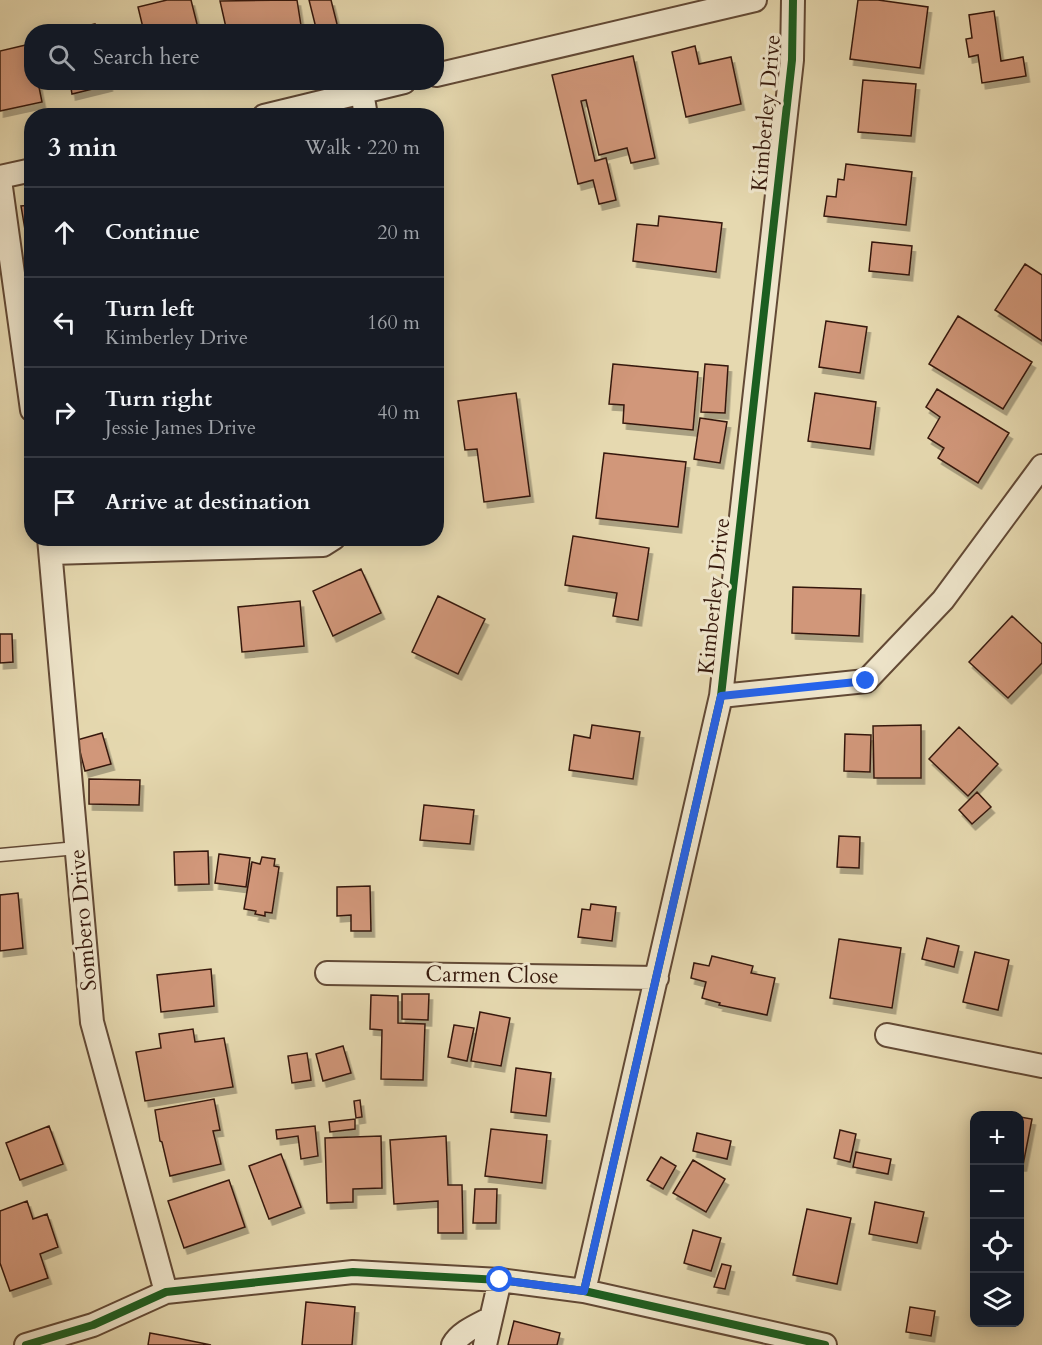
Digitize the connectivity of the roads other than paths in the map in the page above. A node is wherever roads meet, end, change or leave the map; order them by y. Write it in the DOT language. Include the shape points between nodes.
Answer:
graph roads {
  1 [pos="754,0"];
  2 [pos="793,0"];
  3 [pos="444,73"];
  4 [pos="373,90"];
  5 [pos="362,93"];
  6 [pos="298,108"];
  7 [pos="365,108"];
  8 [pos="24,172"];
  9 [pos="0,179"];
  10 [pos="24,352"];
  11 [pos="1042,466"];
  12 [pos="50,546"];
  13 [pos="721,696"];
  14 [pos="77,848"];
  15 [pos="0,855"];
  16 [pos="327,973"];
  17 [pos="657,978"];
  18 [pos="887,1035"];
  19 [pos="1042,1066"];
  20 [pos="500,1280"];
  21 [pos="584,1291"];
  22 [pos="166,1292"];
  23 [pos="491,1318"];
  24 [pos="90,1335"];
  25 [pos="819,1344"];
  26 [pos="26,1345"];
  27 [pos="453,1345"];
  28 [pos="485,1345"];
  1 -- 3 [label="street"];
  2 -- 13 [label="street, Kimberley Drive" via="792,60"];
  4 -- 5 [label="street"];
  5 -- 6 [label="street"];
  5 -- 7 [label="street"];
  8 -- 9 [label="street"];
  9 -- 10 [label="street"];
  11 -- 13 [label="street" via="943,600 866,681"];
  12 -- 14 [label="street, Sombero Drive"];
  13 -- 17 [label="street, Kimberley Drive"];
  14 -- 15 [label="lane"];
  14 -- 22 [label="street, Sombero Drive" via="92,1022"];
  16 -- 17 [label="street, Carmen Close"];
  17 -- 21 [label="street, Kimberley Drive"];
  18 -- 19 [label="street"];
  20 -- 21 [label="street"];
  20 -- 22 [label="street" via="352,1272"];
  20 -- 23 [label="street"];
  21 -- 25 [label="street"];
  22 -- 24 [label="street"];
  23 -- 27 [label="street"];
  23 -- 28 [label="street"];
  24 -- 26 [label="street"];
}
